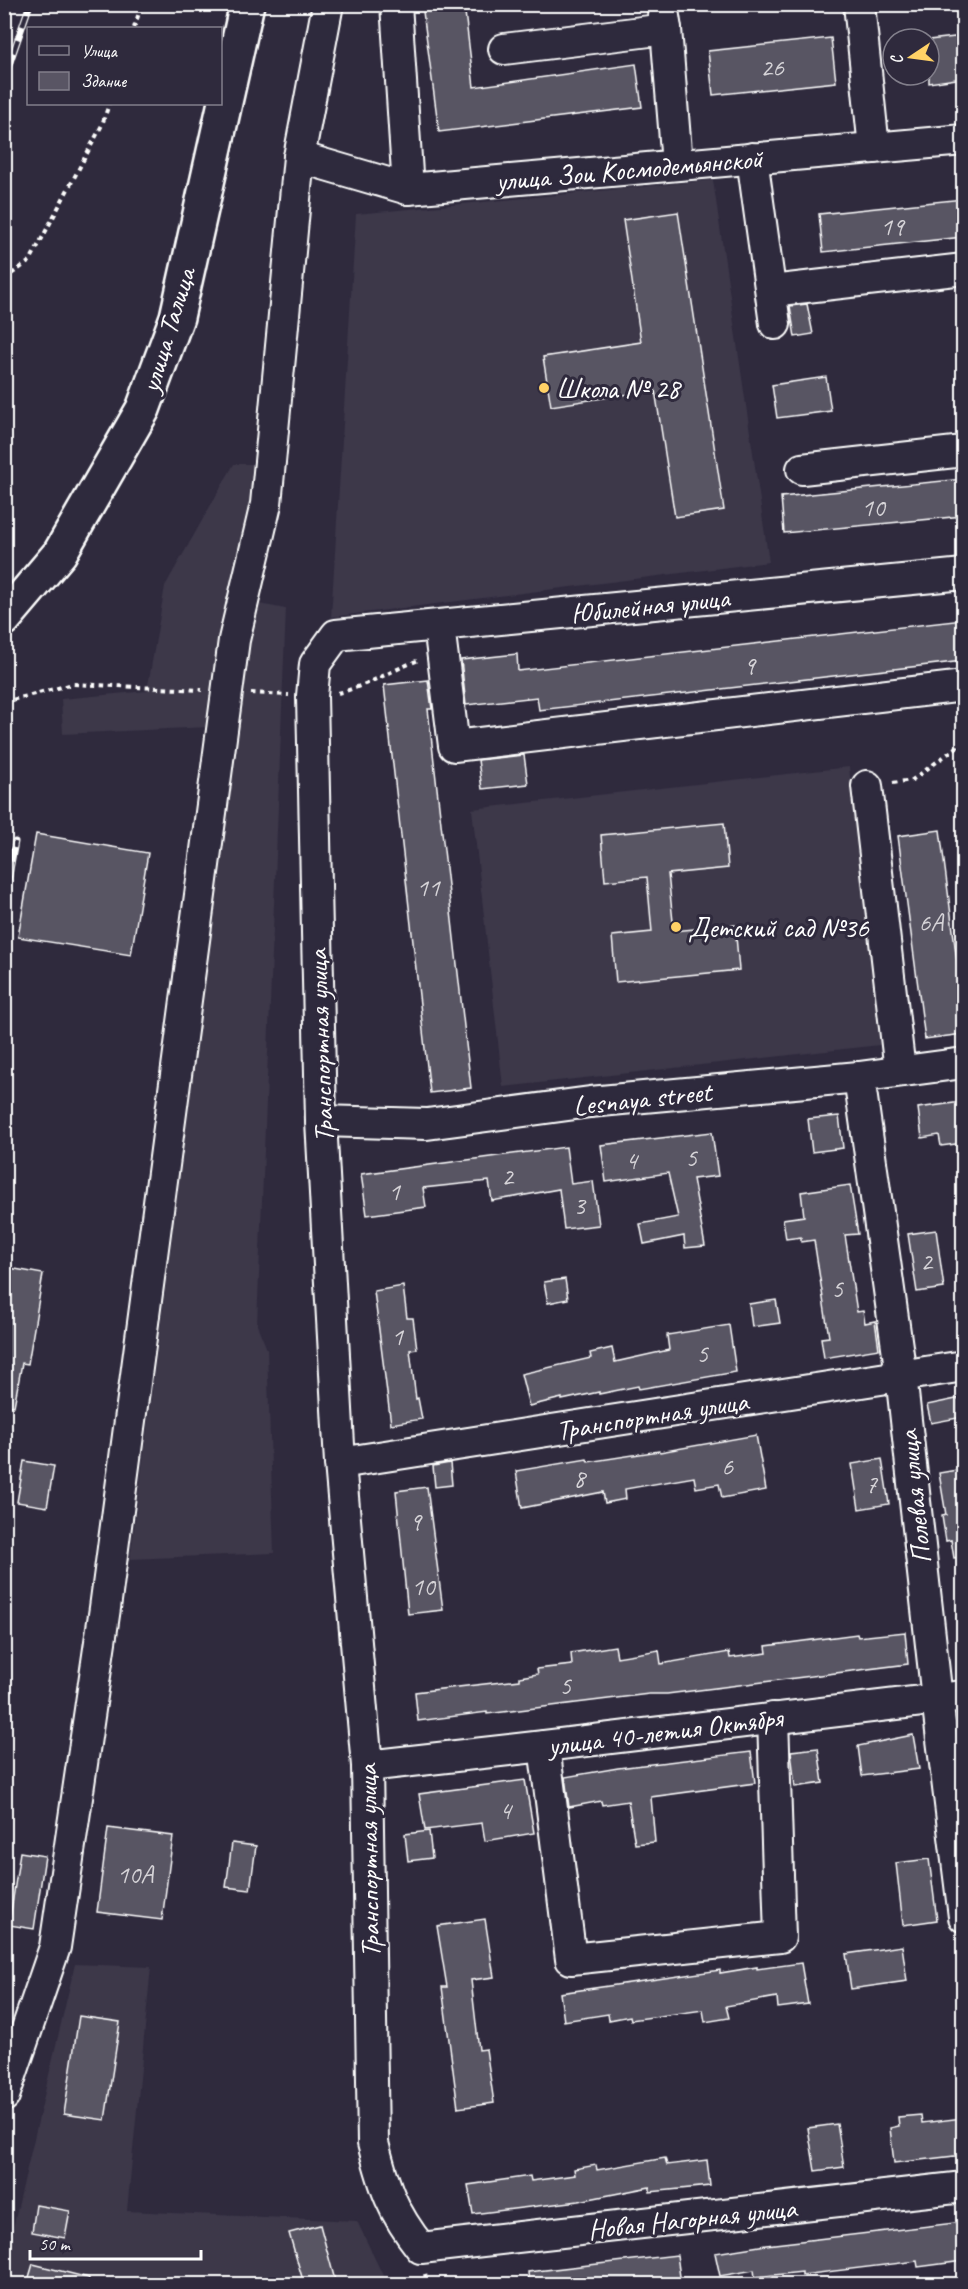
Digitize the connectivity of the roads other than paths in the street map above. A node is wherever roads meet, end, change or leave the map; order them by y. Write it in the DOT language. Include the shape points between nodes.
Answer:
graph roads {
  1 [pos="247,4"];
  2 [pos="328,4"];
  3 [pos="396,4"];
  4 [pos="859,4"];
  5 [pos="664,17"];
  6 [pos="504,49"];
  7 [pos="963,140"];
  8 [pos="874,148"];
  9 [pos="299,157"];
  10 [pos="752,158"];
  11 [pos="677,164"];
  12 [pos="408,189"];
  13 [pos="963,269"];
  14 [pos="771,291"];
  15 [pos="775,324"];
  16 [pos="963,451"];
  17 [pos="802,470"];
  18 [pos="963,574"];
  19 [pos="4,619"];
  20 [pos="438,626"];
  21 [pos="336,635"];
  22 [pos="963,686"];
  23 [pos="867,786"];
  24 [pos="963,1063"];
  25 [pos="900,1071"];
  26 [pos="859,1077"];
  27 [pos="321,1121"];
  28 [pos="963,1366"];
  29 [pos="901,1375"];
  30 [pos="340,1463"];
  31 [pos="950,1697"];
  32 [pos="773,1718"];
  33 [pos="544,1746"];
  34 [pos="367,1766"];
  35 [pos="963,1917"];
  36 [pos="4,2096"];
  37 [pos="963,2187"];
  38 [pos="421,2248"];
  1 -- 19 [label="main road, улица Талица" via="177,317 143,409 60,553"];
  2 -- 9 [label="street"];
  3 -- 12 [label="street"];
  4 -- 8 [label="street"];
  5 -- 6 [label="street"];
  5 -- 11 [label="street"];
  7 -- 8 [label="street, улица Зои Космодемьянской"];
  8 -- 10 [label="street, улица Зои Космодемьянской"];
  9 -- 12 [label="street, улица Зои Космодемьянской"];
  9 -- 36 [label="street" via="266,504 234,640 105,1608 57,1935"];
  10 -- 11 [label="street, улица Зои Космодемьянской"];
  10 -- 14 [label="street"];
  11 -- 12 [label="street, улица Зои Космодемьянской"];
  13 -- 14 [label="street"];
  14 -- 15 [label="street"];
  16 -- 17 [label="street"];
  18 -- 20 [label="street, Юбилейная улица"];
  20 -- 21 [label="street, Юбилейная улица"];
  20 -- 22 [label="street" via="454,746"];
  21 -- 27 [label="street, Транспортная улица" via="315,664 312,696"];
  23 -- 25 [label="street"];
  24 -- 25 [label="street, Lesnaya street"];
  25 -- 26 [label="street, Lesnaya street"];
  26 -- 27 [label="street, Lesnaya street" via="590,1102 427,1124"];
  26 -- 29 [label="street, Полевая улица"];
  27 -- 30 [label="street, Транспортная улица"];
  28 -- 29 [label="street, Транспортная улица"];
  29 -- 30 [label="street, Транспортная улица"];
  29 -- 31 [label="street, Полевая улица"];
  30 -- 34 [label="street, Транспортная улица"];
  31 -- 32 [label="street, улица 40-летия Октября"];
  31 -- 35 [label="street, Полевая улица"];
  32 -- 33 [label="street, улица 40-летия Октября"];
  32 -- 33 [label="street" via="780,1937 571,1959"];
  33 -- 34 [label="street, улица 40-летия Октября"];
  34 -- 38 [label="street, Транспортная улица" via="373,2143 385,2188 402,2224"];
  37 -- 38 [label="street, Новая Нагорная улица"];
}
